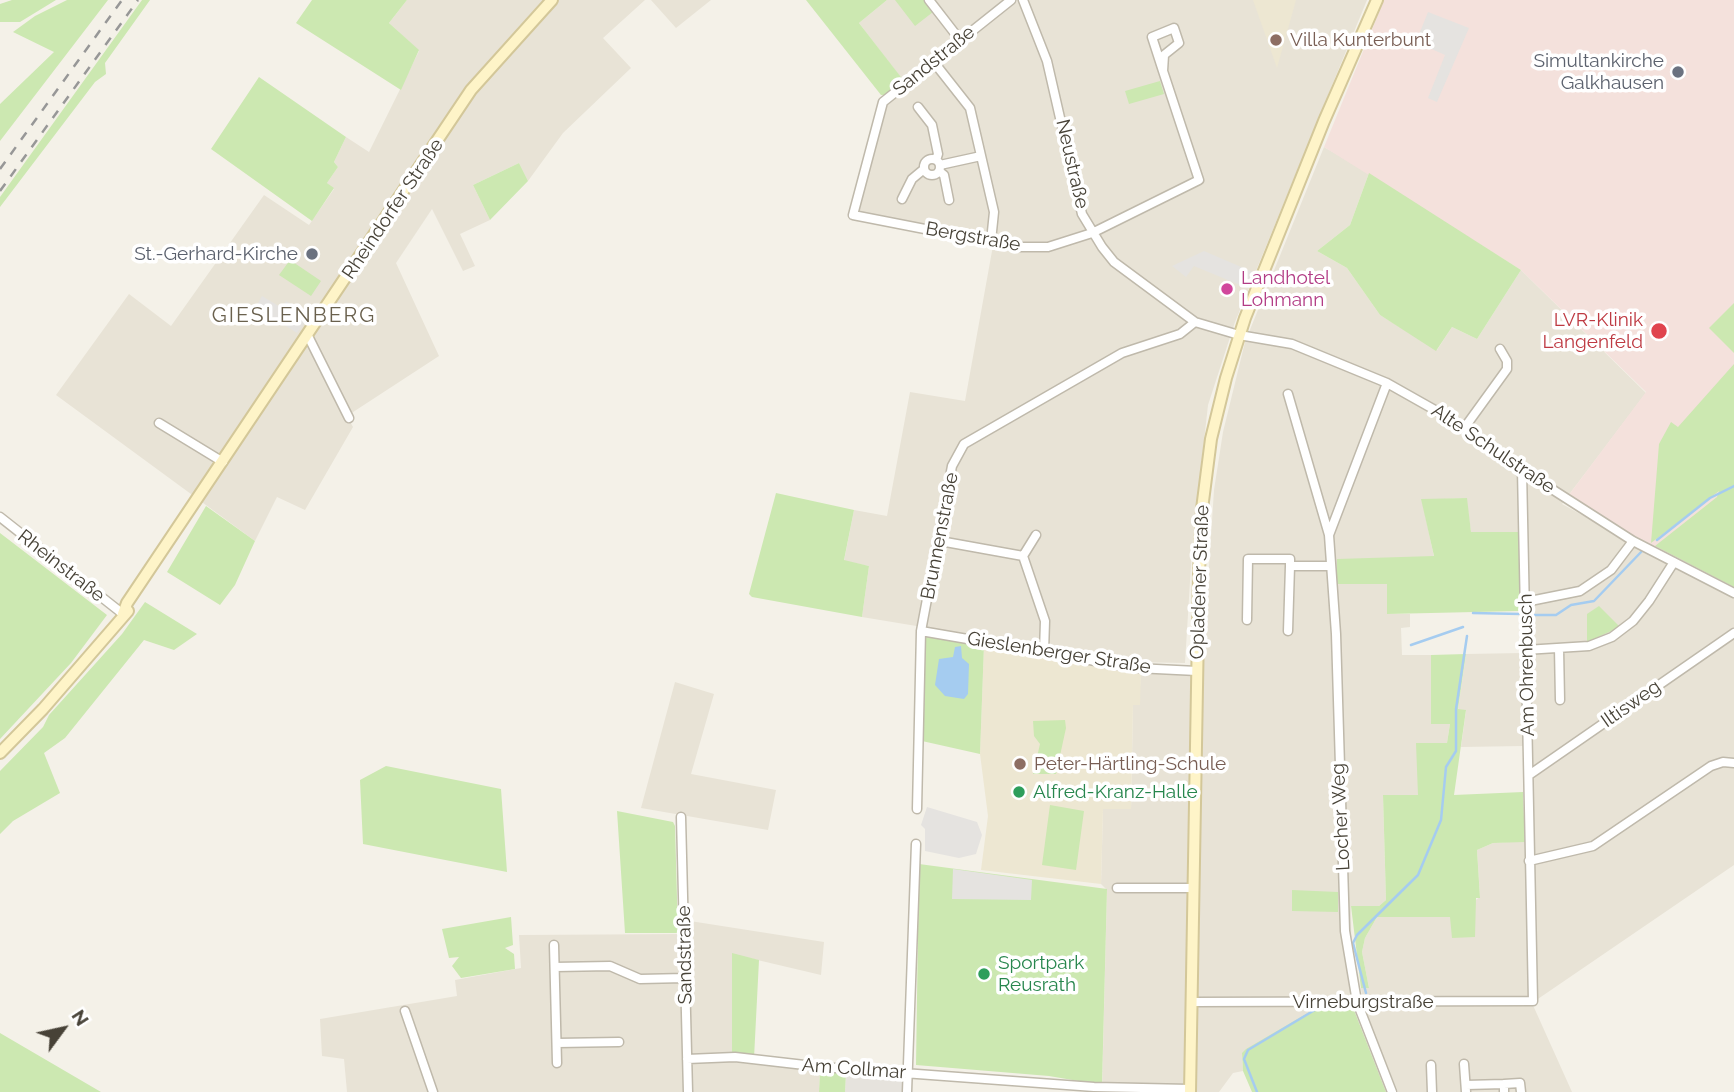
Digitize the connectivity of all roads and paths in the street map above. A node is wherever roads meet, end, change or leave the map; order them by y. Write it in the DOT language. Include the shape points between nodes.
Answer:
graph roads {
  1 [pos="552,0"];
  2 [pos="929,0"];
  3 [pos="1011,0"];
  4 [pos="1023,0"];
  5 [pos="1377,0"];
  6 [pos="960,40"];
  7 [pos="933,61"];
  8 [pos="1163,71"];
  9 [pos="918,107"];
  10 [pos="981,156"];
  11 [pos="939,165"];
  12 [pos="924,169"];
  13 [pos="902,199"];
  14 [pos="949,200"];
  15 [pos="853,215"];
  16 [pos="1092,233"];
  17 [pos="991,241"];
  18 [pos="1195,322"];
  19 [pos="307,334"];
  20 [pos="1239,335"];
  21 [pos="1500,349"];
  22 [pos="1387,383"];
  23 [pos="1288,394"];
  24 [pos="349,418"];
  25 [pos="159,423"];
  26 [pos="1465,427"];
  27 [pos="223,462"];
  28 [pos="1522,470"];
  29 [pos="0,517"];
  30 [pos="1036,535"];
  31 [pos="1329,535"];
  32 [pos="940,541"];
  33 [pos="1633,541"];
  34 [pos="1023,556"];
  35 [pos="1674,562"];
  36 [pos="1290,566"];
  37 [pos="1331,566"];
  38 [pos="1734,593"];
  39 [pos="1525,602"];
  40 [pos="124,614"];
  41 [pos="1247,620"];
  42 [pos="921,631"];
  43 [pos="1288,631"];
  44 [pos="1734,634"];
  45 [pos="1559,648"];
  46 [pos="1525,650"];
  47 [pos="1044,652"];
  48 [pos="1197,671"];
  49 [pos="1560,700"];
  50 [pos="0,752"];
  51 [pos="1734,764"];
  52 [pos="1529,775"];
  53 [pos="917,809"];
  54 [pos="681,817"];
  55 [pos="916,844"];
  56 [pos="1529,861"];
  57 [pos="1117,888"];
  58 [pos="1192,888"];
  59 [pos="554,945"];
  60 [pos="555,967"];
  61 [pos="685,978"];
  62 [pos="1533,1001"];
  63 [pos="1192,1002"];
  64 [pos="1357,1002"];
  65 [pos="405,1011"];
  66 [pos="619,1042"];
  67 [pos="557,1043"];
  68 [pos="687,1059"];
  69 [pos="557,1063"];
  70 [pos="1464,1064"];
  71 [pos="1431,1065"];
  72 [pos="907,1072"];
  73 [pos="1466,1088"];
  74 [pos="1504,1088"];
  75 [pos="1190,1090"];
  76 [pos="433,1092"];
  77 [pos="688,1092"];
  78 [pos="907,1092"];
  79 [pos="1392,1092"];
  80 [pos="1432,1092"];
  81 [pos="1521,1092"];
  1 -- 19 [label="main road, Rheindorfer Straße" via="471,90"];
  2 -- 6 [label="street"];
  3 -- 6 [label="street, Sandstraße"];
  4 -- 16 [label="street, Neustraße" via="1047,61 1079,202"];
  5 -- 20 [label="main road, Opladener Straße"];
  6 -- 7 [label="street, Sandstraße"];
  7 -- 10 [label="street" via="970,108"];
  7 -- 15 [label="street, Sandstraße" via="883,102"];
  8 -- 8 [label="street" via="1164,55 1179,43 1174,28 1152,37"];
  8 -- 16 [label="street, Bergstraße" via="1199,180"];
  9 -- 11 [label="street" via="932,125"];
  10 -- 11 [label="street"];
  10 -- 17 [label="street" via="994,212"];
  11 -- 12 [label="street" via="927,161"];
  11 -- 12 [label="street" via="931,175"];
  11 -- 14 [label="street"];
  12 -- 13 [label="street" via="912,179"];
  15 -- 17 [label="street, Bergstraße"];
  16 -- 17 [label="street, Bergstraße" via="1048,247"];
  16 -- 18 [label="street, Neustraße" via="1114,262"];
  18 -- 20 [label="street, Neustraße"];
  18 -- 32 [label="street, Brunnenstraße" via="1180,334 1122,353 964,444 952,466"];
  19 -- 24 [label="street"];
  19 -- 27 [label="main road, Rheindorfer Straße"];
  20 -- 22 [label="street, Alte Schulstraße" via="1292,344"];
  20 -- 48 [label="main road, Opladener Straße" via="1218,407 1203,493"];
  21 -- 26 [label="street" via="1507,369"];
  22 -- 26 [label="street, Alte Schulstraße"];
  22 -- 31 [label="street, Locher Weg"];
  23 -- 31 [label="street, Locher Weg"];
  25 -- 27 [label="street"];
  26 -- 28 [label="street, Alte Schulstraße"];
  27 -- 40 [label="main road, Rheindorfer Straße" via="163,564"];
  28 -- 33 [label="street, Alte Schulstraße"];
  28 -- 39 [label="street, Am Ohrenbusch"];
  29 -- 40 [label="street, Rheinstraße"];
  30 -- 34 [label="street"];
  31 -- 37 [label="street, Locher Weg"];
  32 -- 34 [label="street"];
  32 -- 42 [label="street, Brunnenstraße"];
  33 -- 35 [label="street, Alte Schulstraße"];
  33 -- 39 [label="street" via="1611,570 1580,591"];
  34 -- 47 [label="street" via="1045,621"];
  35 -- 38 [label="street, Alte Schulstraße"];
  35 -- 45 [label="street" via="1649,601 1614,636 1590,646"];
  36 -- 37 [label="street"];
  36 -- 41 [label="street" via="1290,559 1248,559"];
  36 -- 43 [label="street"];
  37 -- 64 [label="street, Locher Weg" via="1345,931"];
  39 -- 46 [label="street, Am Ohrenbusch"];
  40 -- 50 [label="main road, Rheindorfer Straße"];
  42 -- 47 [label="street, Gieslenberger Straße"];
  42 -- 53 [label="street, Brunnenstraße"];
  44 -- 52 [label="street, Iltisweg"];
  45 -- 46 [label="street"];
  45 -- 49 [label="street"];
  46 -- 52 [label="street, Am Ohrenbusch"];
  47 -- 48 [label="street, Gieslenberger Straße" via="1132,667"];
  48 -- 58 [label="main road, Opladener Straße"];
  51 -- 56 [label="street" via="1711,766 1593,846"];
  52 -- 56 [label="street, Am Ohrenbusch"];
  54 -- 61 [label="street, Sandstraße"];
  55 -- 72 [label="street"];
  56 -- 62 [label="street, Am Ohrenbusch"];
  57 -- 58 [label="street"];
  58 -- 63 [label="main road, Opladener Straße"];
  59 -- 60 [label="street"];
  60 -- 61 [label="street" via="610,966 640,979"];
  60 -- 67 [label="street"];
  61 -- 68 [label="street, Sandstraße"];
  62 -- 64 [label="street, Virneburgstraße"];
  63 -- 64 [label="street, Virneburgstraße"];
  63 -- 75 [label="main road, Opladener Straße"];
  64 -- 79 [label="street, Locher Weg"];
  65 -- 76 [label="street"];
  66 -- 67 [label="street"];
  67 -- 69 [label="street"];
  68 -- 72 [label="street, Am Collmar" via="735,1057"];
  68 -- 77 [label="street, Sandstraße"];
  70 -- 73 [label="street"];
  71 -- 80 [label="street"];
  72 -- 75 [label="street, Am Collmar"];
  72 -- 78 [label="street"];
  73 -- 74 [label="street"];
  74 -- 81 [label="street" via="1520,1083"];
}
